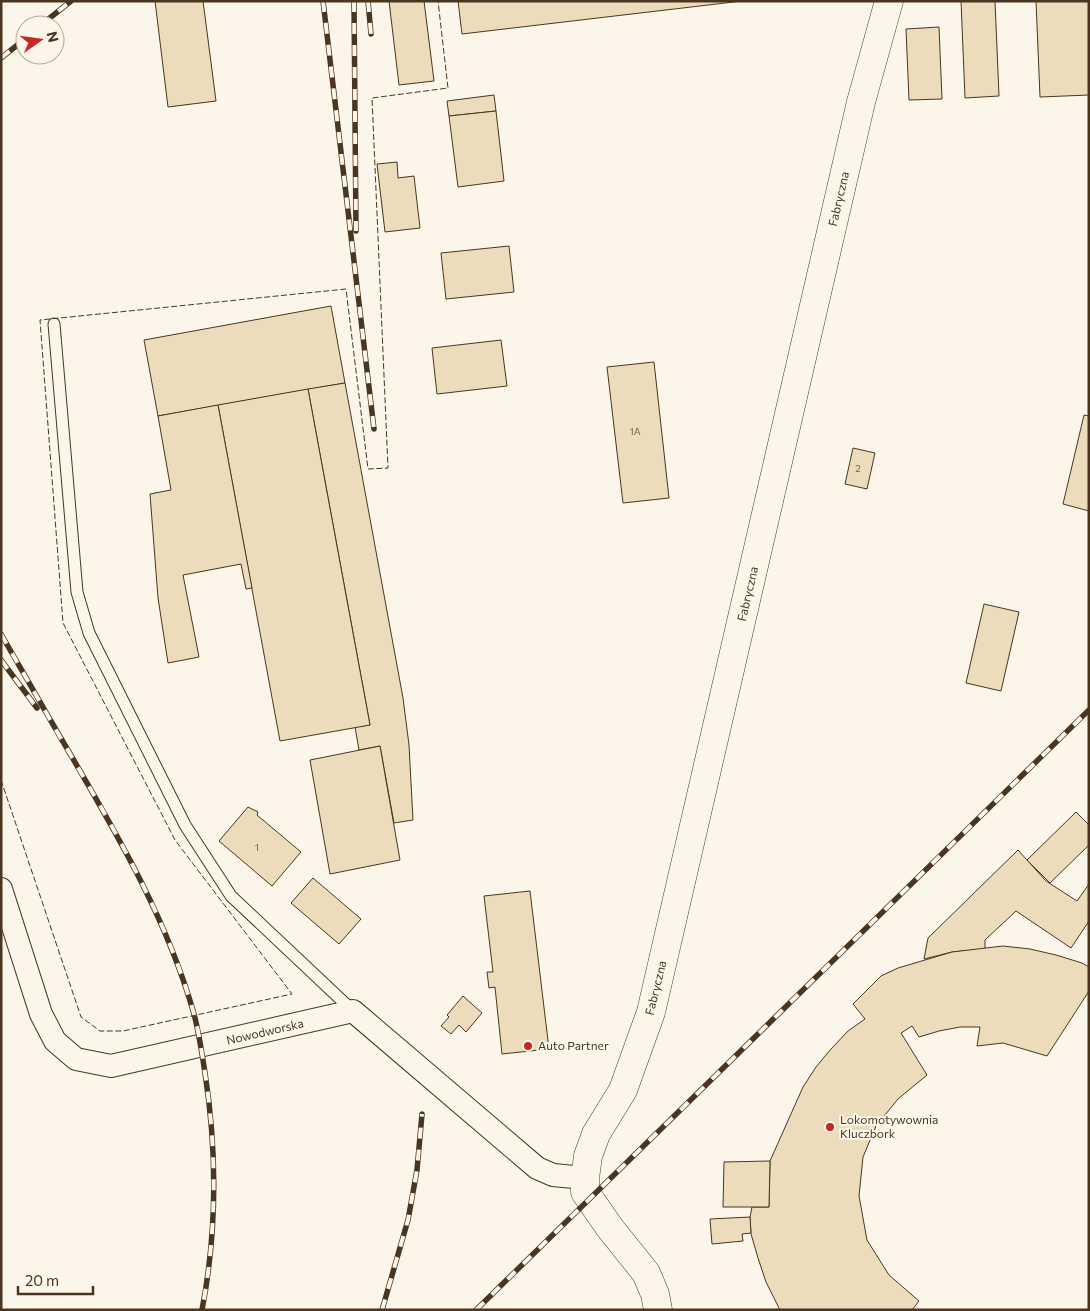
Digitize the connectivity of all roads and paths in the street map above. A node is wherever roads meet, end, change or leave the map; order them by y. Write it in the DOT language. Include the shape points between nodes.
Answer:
graph roads {
  1 [pos="889,1"];
  2 [pos="54,324"];
  3 [pos="1,890"];
  4 [pos="353,1011"];
  5 [pos="585,1178"];
  6 [pos="658,1310"];
  1 -- 5 [label="street, Fabryczna" via="861,102 651,1012 622,1090 596,1134"];
  2 -- 4 [label="lane" via="77,592 89,633 185,825 231,896"];
  3 -- 4 [label="street, Nowodworska" via="41,1014 55,1041 76,1059 110,1066"];
  4 -- 5 [label="street" via="537,1168 553,1175"];
  5 -- 6 [label="street" via="586,1192 646,1274"];
}
